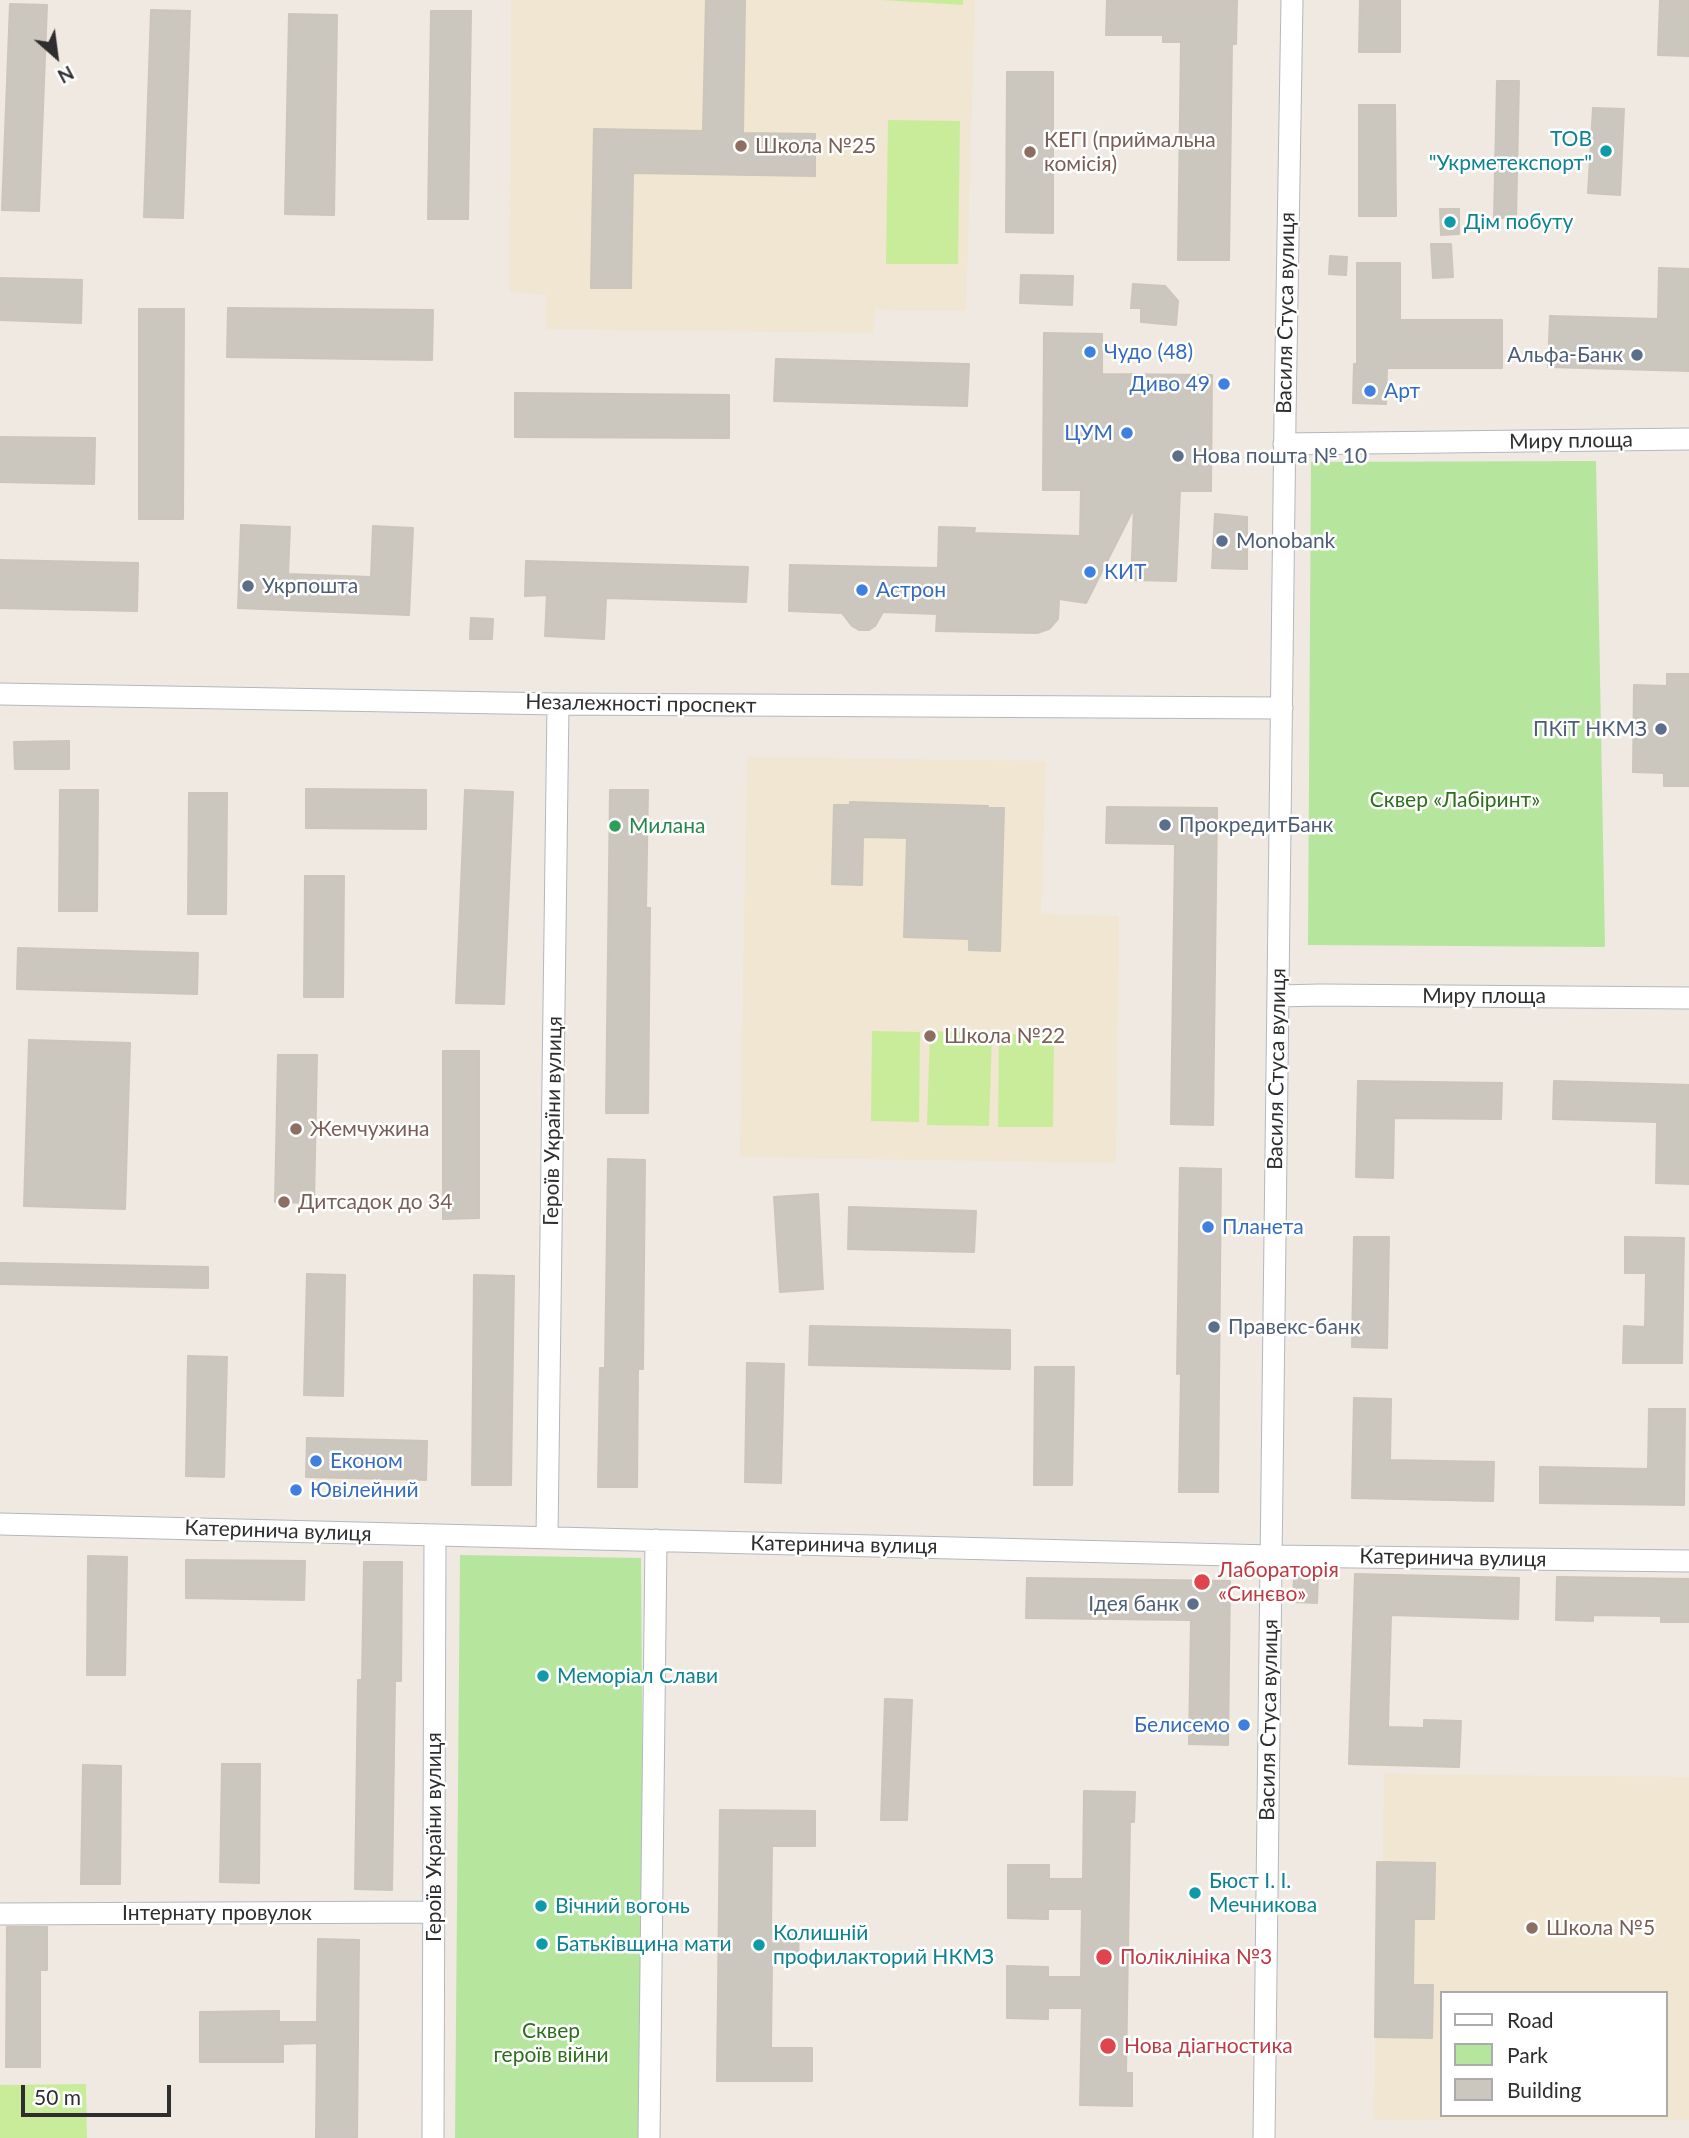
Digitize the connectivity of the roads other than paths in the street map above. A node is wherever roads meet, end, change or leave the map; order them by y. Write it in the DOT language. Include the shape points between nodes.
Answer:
graph roads {
  1 [pos="1292,0"];
  2 [pos="1689,439"];
  3 [pos="1284,444"];
  4 [pos="0,694"];
  5 [pos="558,704"];
  6 [pos="1282,708"];
  7 [pos="1279,996"];
  8 [pos="1689,998"];
  9 [pos="0,1524"];
  10 [pos="435,1535"];
  11 [pos="547,1537"];
  12 [pos="656,1540"];
  13 [pos="1271,1556"];
  14 [pos="1689,1561"];
  15 [pos="434,1912"];
  16 [pos="0,1914"];
  17 [pos="433,2138"];
  18 [pos="649,2138"];
  19 [pos="1264,2138"];
  1 -- 3 [label="street, Василя Стуса вулиця"];
  2 -- 3 [label="street, Миру площа"];
  3 -- 6 [label="street, Василя Стуса вулиця"];
  4 -- 5 [label="street, Незалежності проспект"];
  5 -- 6 [label="street, Незалежності проспект"];
  5 -- 11 [label="street, Героїв України вулиця"];
  6 -- 7 [label="street, Василя Стуса вулиця"];
  7 -- 8 [label="street, Миру площа"];
  7 -- 13 [label="street, Василя Стуса вулиця"];
  9 -- 10 [label="street, Катеринича вулиця"];
  10 -- 11 [label="street, Катеринича вулиця"];
  10 -- 15 [label="street, Героїв України вулиця"];
  11 -- 12 [label="street, Катеринича вулиця"];
  12 -- 13 [label="street, Катеринича вулиця"];
  12 -- 18 [label="street"];
  13 -- 14 [label="street, Катеринича вулиця"];
  13 -- 19 [label="street, Василя Стуса вулиця"];
  15 -- 16 [label="street, Інтернату провулок"];
  15 -- 17 [label="street, Героїв України вулиця"];
}
